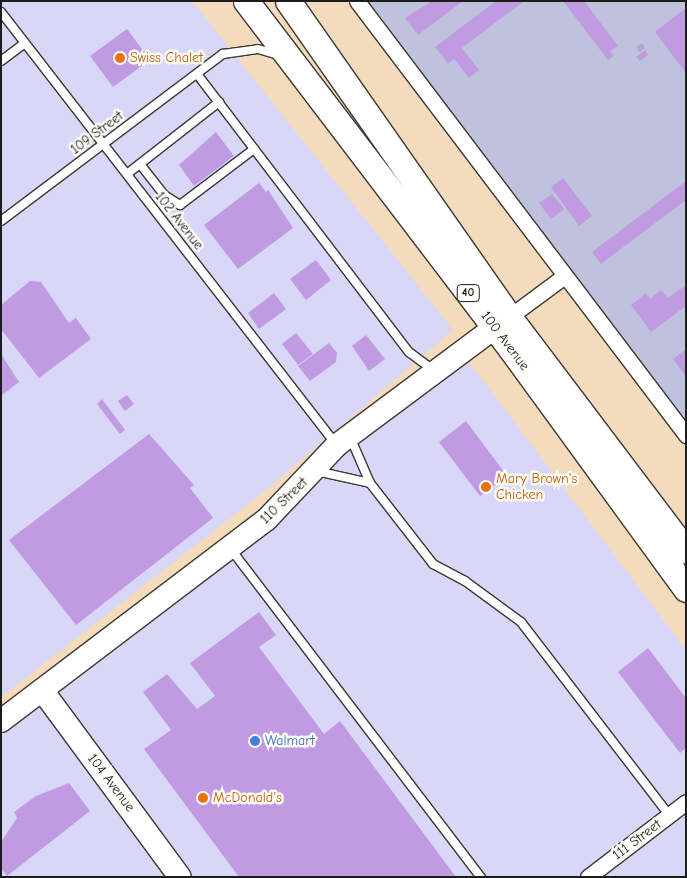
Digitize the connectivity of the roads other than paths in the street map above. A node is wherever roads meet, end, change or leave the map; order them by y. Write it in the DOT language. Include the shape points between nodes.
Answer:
graph roads {
  1 [pos="246,1"];
  2 [pos="284,1"];
  3 [pos="288,1"];
  4 [pos="357,1"];
  5 [pos="1,12"];
  6 [pos="318,42"];
  7 [pos="25,43"];
  8 [pos="291,60"];
  9 [pos="1,61"];
  10 [pos="197,74"];
  11 [pos="218,102"];
  12 [pos="104,144"];
  13 [pos="254,149"];
  14 [pos="140,164"];
  15 [pos="127,174"];
  16 [pos="1,221"];
  17 [pos="563,277"];
  18 [pos="502,322"];
  19 [pos="436,372"];
  20 [pos="686,435"];
  21 [pos="343,440"];
  22 [pos="315,471"];
  23 [pos="370,483"];
  24 [pos="230,547"];
  25 [pos="686,551"];
  26 [pos="686,589"];
  27 [pos="42,690"];
  28 [pos="1,721"];
  29 [pos="686,802"];
  30 [pos="670,816"];
  31 [pos="180,877"];
  32 [pos="480,877"];
  33 [pos="588,877"];
  1 -- 8 [label="main road, 100 Avenue / 40"];
  2 -- 6 [label="main road"];
  3 -- 6 [label="main road, 100 Avenue / 40"];
  4 -- 17 [label="street"];
  5 -- 7 [label="lane, 102 Avenue"];
  6 -- 18 [label="main road, 100 Avenue / 40"];
  7 -- 9 [label="lane"];
  7 -- 12 [label="lane, 102 Avenue"];
  8 -- 10 [label="lane, 109 Street" via="258,49 243,50 223,54"];
  8 -- 18 [label="main road, 100 Avenue / 40"];
  10 -- 11 [label="lane"];
  10 -- 12 [label="lane, 109 Street"];
  11 -- 13 [label="lane"];
  11 -- 14 [label="lane"];
  12 -- 15 [label="lane, 102 Avenue"];
  12 -- 16 [label="lane, 109 Street"];
  13 -- 14 [label="lane" via="180,205 164,195"];
  13 -- 19 [label="lane" via="409,352"];
  14 -- 15 [label="lane"];
  15 -- 21 [label="lane, 102 Avenue"];
  17 -- 18 [label="street, 110 Street"];
  17 -- 20 [label="street"];
  18 -- 19 [label="street, 110 Street"];
  18 -- 25 [label="main road, 100 Avenue / 40"];
  18 -- 26 [label="main road, 100 Avenue / 40"];
  19 -- 21 [label="street, 110 Street"];
  21 -- 22 [label="street, 110 Street"];
  21 -- 23 [label="lane, 102 Avenue"];
  22 -- 23 [label="lane"];
  22 -- 24 [label="street, 110 Street" via="267,519"];
  23 -- 30 [label="lane, 102 Avenue" via="433,564 465,581 521,622"];
  24 -- 27 [label="street, 110 Street"];
  24 -- 32 [label="lane"];
  27 -- 28 [label="street, 110 Street"];
  27 -- 31 [label="street, 104 Avenue"];
  29 -- 30 [label="street, 111 Street"];
  30 -- 33 [label="street, 111 Street"];
}
